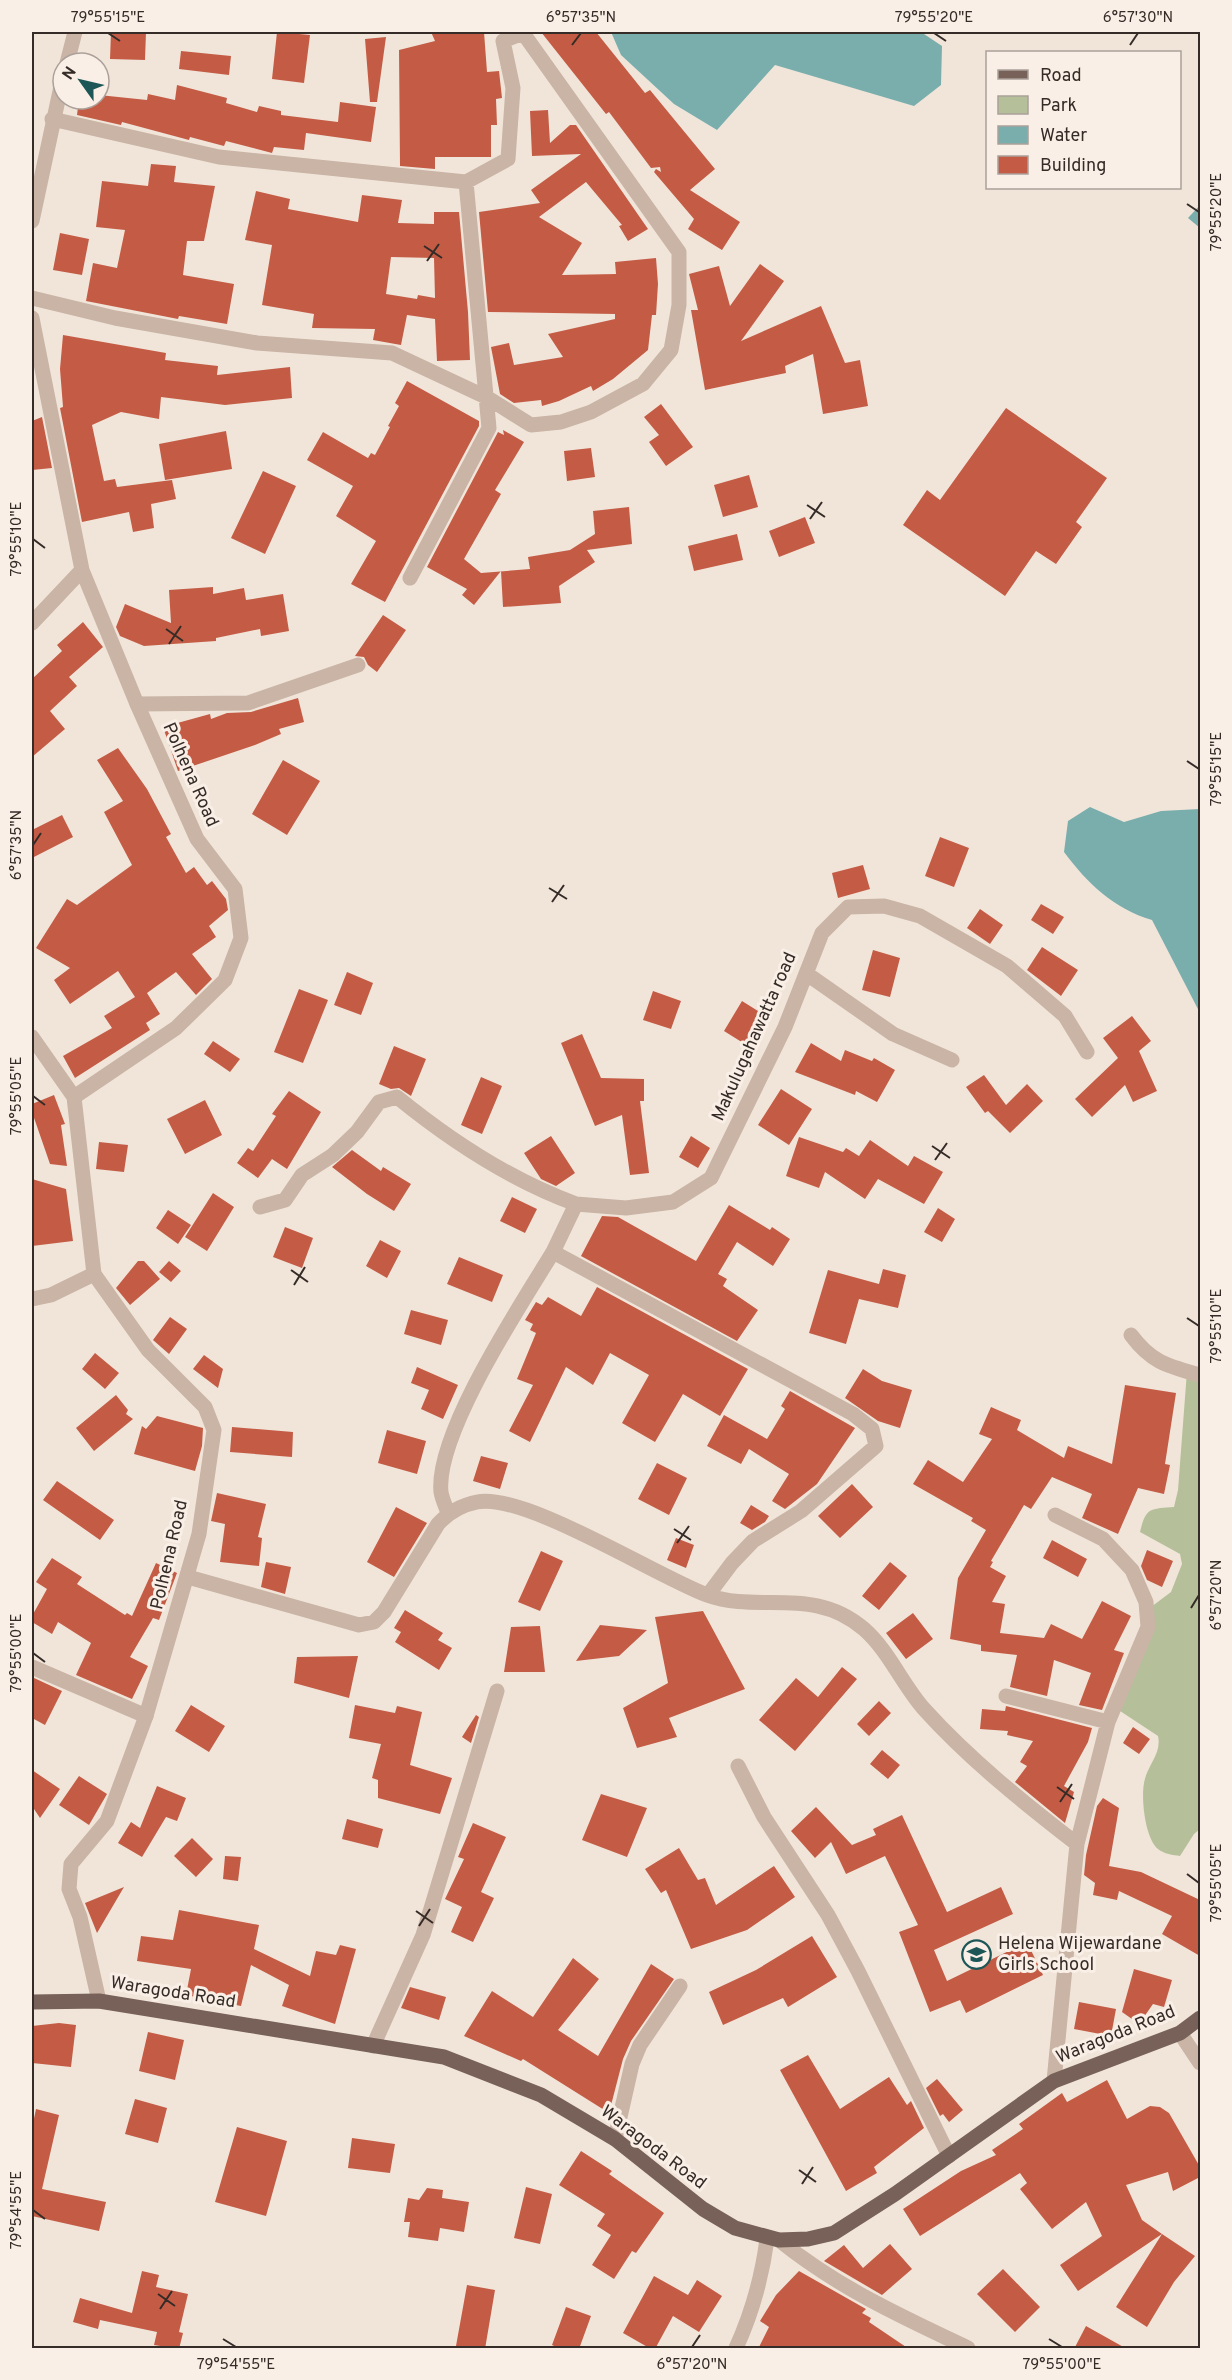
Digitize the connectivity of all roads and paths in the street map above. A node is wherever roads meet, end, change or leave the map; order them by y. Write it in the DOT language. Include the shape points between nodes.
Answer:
graph roads {
  1 [pos="75,32"];
  2 [pos="70,51"];
  3 [pos="54,111"];
  4 [pos="52,119"];
  5 [pos="32,172"];
  6 [pos="466,182"];
  7 [pos="41,187"];
  8 [pos="32,221"];
  9 [pos="32,298"];
  10 [pos="32,318"];
  11 [pos="488,398"];
  12 [pos="82,570"];
  13 [pos="410,578"];
  14 [pos="32,623"];
  15 [pos="357,665"];
  16 [pos="137,704"];
  17 [pos="807,974"];
  18 [pos="32,1037"];
  19 [pos="1087,1052"];
  20 [pos="952,1060"];
  21 [pos="74,1097"];
  22 [pos="576,1204"];
  23 [pos="260,1207"];
  24 [pos="553,1252"];
  25 [pos="94,1274"];
  26 [pos="32,1299"];
  27 [pos="1131,1335"];
  28 [pos="1200,1375"];
  29 [pos="448,1514"];
  30 [pos="1055,1515"];
  31 [pos="188,1577"];
  32 [pos="708,1595"];
  33 [pos="32,1667"];
  34 [pos="497,1691"];
  35 [pos="1006,1696"];
  36 [pos="146,1716"];
  37 [pos="1108,1722"];
  38 [pos="738,1766"];
  39 [pos="1077,1844"];
  40 [pos="680,1986"];
  41 [pos="99,2001"];
  42 [pos="32,2002"];
  43 [pos="1200,2018"];
  44 [pos="1180,2033"];
  45 [pos="373,2046"];
  46 [pos="1200,2063"];
  47 [pos="1054,2081"];
  48 [pos="615,2139"];
  49 [pos="949,2156"];
  50 [pos="773,2240"];
  51 [pos="736,2349"];
  52 [pos="968,2349"];
  1 -- 2 [label="street"];
  3 -- 4 [label="street"];
  4 -- 6 [label="street" via="219,157"];
  4 -- 7 [label="street"];
  5 -- 7 [label="street"];
  6 -- 11 [label="street"];
  6 -- 11 [label="street" via="508,159 513,88 503,41 523,33 679,252 679,305 671,350 643,384 591,412 561,422 531,425"];
  7 -- 8 [label="street"];
  9 -- 11 [label="street" via="115,318 257,343 392,353"];
  10 -- 12 [label="street, Polhena Road"];
  11 -- 13 [label="street" via="489,428"];
  12 -- 14 [label="street"];
  12 -- 16 [label="street, Polhena Road"];
  15 -- 16 [label="street" via="248,703"];
  16 -- 21 [label="street, Polhena Road" via="197,839 235,889 241,938 225,980 176,1028"];
  17 -- 19 [label="street, Makulugahawatta road" via="822,933 848,907 884,906 920,915 1007,966 1065,1016"];
  17 -- 20 [label="street" via="893,1034"];
  17 -- 22 [label="street, Makulugahawatta road" via="711,1178 673,1202 626,1208"];
  18 -- 21 [label="street, Polhena Road"];
  21 -- 25 [label="street, Polhena Road"];
  22 -- 23 [label="street, Makulugahawatta road" via="532,1186 462,1146 397,1097 379,1102 357,1132 333,1155 302,1175 285,1200"];
  22 -- 24 [label="street"];
  24 -- 29 [label="street" via="465,1407 445,1459 441,1491"];
  24 -- 32 [label="street" via="853,1414 872,1429 876,1446 801,1511 753,1541"];
  25 -- 26 [label="street" via="51,1295"];
  25 -- 31 [label="street, Polhena Road" via="148,1350 205,1407 214,1430 199,1534"];
  27 -- 28 [label="street" via="1145,1353 1165,1365"];
  29 -- 31 [label="street" via="374,1622 359,1625"];
  29 -- 32 [label="street" via="478,1502 506,1505 550,1519"];
  30 -- 37 [label="street" via="1103,1539 1131,1570 1146,1602 1148,1627"];
  31 -- 36 [label="street, Polhena Road"];
  32 -- 39 [label="street" via="806,1602 864,1629 923,1708 1021,1800"];
  33 -- 36 [label="street"];
  34 -- 45 [label="street" via="423,1935"];
  35 -- 37 [label="street"];
  36 -- 41 [label="street, Polhena Road" via="107,1821 70,1864 69,1889 80,1917"];
  37 -- 39 [label="street"];
  38 -- 49 [label="street" via="764,1817 828,1915"];
  39 -- 47 [label="street"];
  40 -- 48 [label="street" via="640,2045"];
  41 -- 42 [label="main road, Waragoda Road"];
  41 -- 45 [label="main road, Waragoda Road"];
  43 -- 44 [label="main road, Waragoda Road"];
  44 -- 46 [label="street"];
  44 -- 47 [label="main road, Waragoda Road"];
  45 -- 48 [label="main road, Waragoda Road" via="444,2057 541,2095"];
  47 -- 49 [label="main road, Waragoda Road"];
  48 -- 50 [label="main road, Waragoda Road" via="703,2209 735,2228"];
  49 -- 50 [label="main road, Waragoda Road" via="834,2233"];
  50 -- 51 [label="street"];
  50 -- 52 [label="street" via="864,2298"];
}
